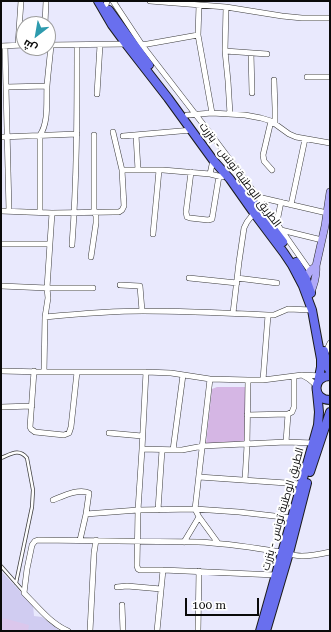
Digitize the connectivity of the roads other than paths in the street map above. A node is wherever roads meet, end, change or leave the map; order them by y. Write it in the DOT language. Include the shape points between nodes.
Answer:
graph roads {
  1 [pos="21,1"];
  2 [pos="46,1"];
  3 [pos="98,1"];
  4 [pos="150,1"];
  5 [pos="107,2"];
  6 [pos="199,5"];
  7 [pos="226,7"];
  8 [pos="20,16"];
  9 [pos="45,16"];
  10 [pos="330,18"];
  11 [pos="198,35"];
  12 [pos="130,44"];
  13 [pos="16,45"];
  14 [pos="56,45"];
  15 [pos="78,45"];
  16 [pos="100,45"];
  17 [pos="142,45"];
  18 [pos="3,46"];
  19 [pos="225,51"];
  20 [pos="251,53"];
  21 [pos="267,54"];
  22 [pos="48,56"];
  23 [pos="307,77"];
  24 [pos="330,77"];
  25 [pos="274,80"];
  26 [pos="47,86"];
  27 [pos="6,87"];
  28 [pos="252,93"];
  29 [pos="96,94"];
  30 [pos="212,113"];
  31 [pos="230,114"];
  32 [pos="191,115"];
  33 [pos="273,123"];
  34 [pos="192,130"];
  35 [pos="113,132"];
  36 [pos="77,134"];
  37 [pos="40,135"];
  38 [pos="94,135"];
  39 [pos="136,135"];
  40 [pos="123,136"];
  41 [pos="1,137"];
  42 [pos="7,137"];
  43 [pos="305,139"];
  44 [pos="330,143"];
  45 [pos="206,145"];
  46 [pos="213,160"];
  47 [pos="122,170"];
  48 [pos="138,170"];
  49 [pos="159,170"];
  50 [pos="272,170"];
  51 [pos="190,172"];
  52 [pos="210,174"];
  53 [pos="219,176"];
  54 [pos="230,179"];
  55 [pos="330,192"];
  56 [pos="258,196"];
  57 [pos="281,202"];
  58 [pos="291,205"];
  59 [pos="1,211"];
  60 [pos="9,211"];
  61 [pos="328,211"];
  62 [pos="40,212"];
  63 [pos="94,212"];
  64 [pos="52,213"];
  65 [pos="74,213"];
  66 [pos="254,213"];
  67 [pos="277,222"];
  68 [pos="282,230"];
  69 [pos="153,234"];
  70 [pos="322,240"];
  71 [pos="1,244"];
  72 [pos="50,244"];
  73 [pos="72,245"];
  74 [pos="91,257"];
  75 [pos="316,266"];
  76 [pos="310,271"];
  77 [pos="189,278"];
  78 [pos="237,280"];
  79 [pos="305,282"];
  80 [pos="277,283"];
  81 [pos="120,285"];
  82 [pos="1,286"];
  83 [pos="47,288"];
  84 [pos="93,288"];
  85 [pos="310,296"];
  86 [pos="312,310"];
  87 [pos="142,311"];
  88 [pos="233,313"];
  89 [pos="268,315"];
  90 [pos="45,317"];
  91 [pos="330,343"];
  92 [pos="325,354"];
  93 [pos="1,371"];
  94 [pos="34,371"];
  95 [pos="44,372"];
  96 [pos="77,372"];
  97 [pos="146,372"];
  98 [pos="183,375"];
  99 [pos="302,375"];
  100 [pos="294,376"];
  101 [pos="210,379"];
  102 [pos="248,380"];
  103 [pos="263,380"];
  104 [pos="323,380"];
  105 [pos="330,400"];
  106 [pos="32,406"];
  107 [pos="1,407"];
  108 [pos="330,412"];
  109 [pos="288,414"];
  110 [pos="247,415"];
  111 [pos="109,434"];
  112 [pos="142,436"];
  113 [pos="286,442"];
  114 [pos="313,443"];
  115 [pos="247,445"];
  116 [pos="203,446"];
  117 [pos="142,449"];
  118 [pos="162,450"];
  119 [pos="173,450"];
  120 [pos="1,458"];
  121 [pos="199,477"];
  122 [pos="245,480"];
  123 [pos="301,484"];
  124 [pos="54,500"];
  125 [pos="195,509"];
  126 [pos="138,510"];
  127 [pos="158,510"];
  128 [pos="86,514"];
  129 [pos="199,517"];
  130 [pos="292,518"];
  131 [pos="80,540"];
  132 [pos="96,540"];
  133 [pos="137,541"];
  134 [pos="184,542"];
  135 [pos="218,543"];
  136 [pos="330,552"];
  137 [pos="285,553"];
  138 [pos="1,566"];
  139 [pos="163,570"];
  140 [pos="198,571"];
  141 [pos="275,575"];
  142 [pos="16,583"];
  143 [pos="117,587"];
  144 [pos="162,588"];
  145 [pos="24,593"];
  146 [pos="122,605"];
  147 [pos="68,631"];
  148 [pos="90,631"];
  149 [pos="123,631"];
  150 [pos="157,631"];
  151 [pos="198,631"];
  152 [pos="260,631"];
  153 [pos="266,631"];
  1 -- 8 [label="street"];
  2 -- 9 [label="street"];
  3 -- 12 [label="main road, الطريق الوطنية تونس - بنزرت" via="112,25"];
  4 -- 6 [label="street"];
  5 -- 12 [label="main road, الطريق الوطنية تونس - بنزرت"];
  5 -- 17 [label="street"];
  6 -- 7 [label="street"];
  6 -- 11 [label="street"];
  7 -- 10 [label="street" via="282,16"];
  7 -- 19 [label="street"];
  11 -- 17 [label="street"];
  11 -- 30 [label="street"];
  12 -- 16 [label="street"];
  12 -- 32 [label="main road, الطريق الوطنية تونس - بنزرت"];
  12 -- 34 [label="main road, الطريق الوطنية تونس - بنزرت"];
  13 -- 18 [label="street"];
  14 -- 15 [label="street"];
  15 -- 16 [label="street"];
  15 -- 36 [label="street"];
  16 -- 29 [label="street"];
  17 -- 32 [label="street"];
  18 -- 27 [label="street"];
  19 -- 20 [label="street"];
  19 -- 31 [label="street"];
  20 -- 21 [label="street"];
  20 -- 28 [label="street"];
  22 -- 26 [label="street"];
  23 -- 24 [label="street"];
  25 -- 33 [label="street"];
  26 -- 27 [label="street"];
  26 -- 37 [label="street" via="46,123"];
  27 -- 42 [label="street"];
  30 -- 31 [label="street"];
  30 -- 32 [label="street"];
  31 -- 33 [label="street" via="261,118"];
  32 -- 45 [label="main road, الطريق الوطنية تونس - بنزرت"];
  32 -- 56 [label="street"];
  33 -- 43 [label="street" via="289,134"];
  33 -- 50 [label="street" via="263,155 264,161"];
  34 -- 39 [label="street"];
  34 -- 45 [label="main road, الطريق الوطنية تونس - بنزرت"];
  35 -- 47 [label="street"];
  36 -- 37 [label="street"];
  36 -- 65 [label="street"];
  37 -- 42 [label="street"];
  37 -- 62 [label="street"];
  38 -- 63 [label="street"];
  39 -- 40 [label="street"];
  39 -- 48 [label="street"];
  41 -- 42 [label="street"];
  42 -- 60 [label="street"];
  43 -- 44 [label="street"];
  43 -- 58 [label="street"];
  45 -- 46 [label="main road, الطريق الوطنية تونس - بنزرت"];
  45 -- 79 [label="main road, الطريق الوطنية تونس - بنزرت" via="282,241"];
  46 -- 52 [label="street"];
  46 -- 54 [label="main road, الطريق الوطنية تونس - بنزرت"];
  47 -- 48 [label="street"];
  47 -- 63 [label="street" via="122,210"];
  48 -- 49 [label="street"];
  49 -- 51 [label="street"];
  49 -- 69 [label="street"];
  51 -- 52 [label="street"];
  51 -- 53 [label="street" via="186,212 190,218 212,219"];
  52 -- 53 [label="street"];
  53 -- 54 [label="street"];
  54 -- 66 [label="main road, الطريق الوطنية تونس - بنزرت"];
  55 -- 61 [label="street"];
  56 -- 57 [label="street"];
  56 -- 67 [label="street"];
  57 -- 58 [label="street"];
  57 -- 67 [label="street"];
  58 -- 61 [label="street"];
  59 -- 60 [label="street"];
  60 -- 62 [label="street"];
  61 -- 70 [label="street"];
  62 -- 64 [label="street"];
  63 -- 65 [label="street"];
  63 -- 74 [label="street" via="96,223"];
  64 -- 65 [label="street"];
  64 -- 72 [label="street"];
  65 -- 73 [label="street"];
  66 -- 78 [label="street" via="245,225"];
  66 -- 79 [label="main road, الطريق الوطنية تونس - بنزرت"];
  67 -- 68 [label="street"];
  68 -- 70 [label="street"];
  68 -- 76 [label="street"];
  70 -- 75 [label="street"];
  71 -- 72 [label="street"];
  72 -- 83 [label="street"];
  75 -- 76 [label="street"];
  75 -- 85 [label="street"];
  76 -- 79 [label="street"];
  77 -- 78 [label="street"];
  78 -- 80 [label="street"];
  78 -- 88 [label="street"];
  79 -- 85 [label="main road, الطريق الوطنية تونس - بنزرت"];
  81 -- 87 [label="street" via="140,286"];
  82 -- 83 [label="street"];
  83 -- 84 [label="street"];
  83 -- 90 [label="street"];
  85 -- 86 [label="main road, الطريق الوطنية تونس - بنزرت"];
  85 -- 92 [label="main road, الطريق الوطنية تونس - بنزرت" via="317,312"];
  86 -- 89 [label="street" via="288,309"];
  86 -- 104 [label="main road, الطريق الوطنية تونس - بنزرت"];
  87 -- 88 [label="street"];
  87 -- 90 [label="street"];
  88 -- 89 [label="street"];
  89 -- 103 [label="street"];
  90 -- 95 [label="street"];
  91 -- 92 [label="street"];
  92 -- 104 [label="main road, الطريق الوطنية تونس - بنزرت" via="327,366"];
  93 -- 94 [label="street"];
  94 -- 95 [label="street"];
  94 -- 106 [label="street"];
  95 -- 96 [label="street"];
  96 -- 97 [label="street"];
  96 -- 106 [label="street" via="72,427 69,433 64,435 33,431 30,427"];
  97 -- 98 [label="street"];
  97 -- 112 [label="street"];
  98 -- 101 [label="street"];
  98 -- 119 [label="street"];
  99 -- 100 [label="street"];
  99 -- 104 [label="street"];
  99 -- 104 [label="street" via="309,379"];
  100 -- 103 [label="street"];
  100 -- 109 [label="street" via="294,409"];
  101 -- 102 [label="street"];
  101 -- 116 [label="street"];
  102 -- 103 [label="street"];
  102 -- 110 [label="street"];
  104 -- 105 [label="main road" via="322,398"];
  104 -- 114 [label="main road, الطريق الوطنية تونس - بنزرت" via="319,418"];
  106 -- 107 [label="street"];
  108 -- 137 [label="main road, الطريق الوطنية تونس - بنزرت"];
  109 -- 110 [label="street"];
  109 -- 113 [label="street"];
  110 -- 115 [label="street"];
  111 -- 112 [label="street"];
  112 -- 117 [label="street"];
  113 -- 114 [label="street"];
  113 -- 115 [label="street"];
  114 -- 123 [label="main road, الطريق الوطنية تونس - بنزرت"];
  115 -- 116 [label="street"];
  115 -- 122 [label="street"];
  116 -- 119 [label="street"];
  116 -- 121 [label="street"];
  117 -- 118 [label="street"];
  117 -- 126 [label="street"];
  118 -- 119 [label="street"];
  118 -- 127 [label="street"];
  120 -- 142 [label="lane" via="16,452 24,454 33,490 32,507"];
  121 -- 122 [label="street"];
  121 -- 125 [label="street"];
  122 -- 123 [label="street"];
  123 -- 130 [label="main road, الطريق الوطنية تونس - بنزرت"];
  124 -- 128 [label="street" via="76,492 88,492"];
  125 -- 127 [label="street"];
  125 -- 129 [label="street"];
  125 -- 130 [label="street"];
  126 -- 127 [label="street"];
  126 -- 128 [label="street"];
  126 -- 133 [label="street"];
  128 -- 131 [label="street"];
  129 -- 134 [label="street"];
  129 -- 135 [label="street"];
  130 -- 137 [label="main road, الطريق الوطنية تونس - بنزرت"];
  131 -- 132 [label="street"];
  131 -- 145 [label="street" via="35,541 32,545"];
  132 -- 133 [label="street"];
  132 -- 148 [label="street"];
  133 -- 134 [label="street"];
  133 -- 139 [label="street" via="138,569"];
  134 -- 135 [label="street"];
  135 -- 137 [label="street"];
  136 -- 137 [label="street" via="306,556"];
  137 -- 141 [label="main road, الطريق الوطنية تونس - بنزرت"];
  137 -- 153 [label="main road, الطريق الوطنية تونس - بنزرت"];
  138 -- 142 [label="lane"];
  139 -- 140 [label="street"];
  139 -- 144 [label="street"];
  140 -- 141 [label="street"];
  140 -- 151 [label="street"];
  141 -- 152 [label="main road, الطريق الوطنية تونس - بنزرت"];
  142 -- 145 [label="lane"];
  143 -- 144 [label="street"];
  144 -- 150 [label="street"];
  145 -- 147 [label="street" via="49,618"];
  146 -- 149 [label="street"];
}
